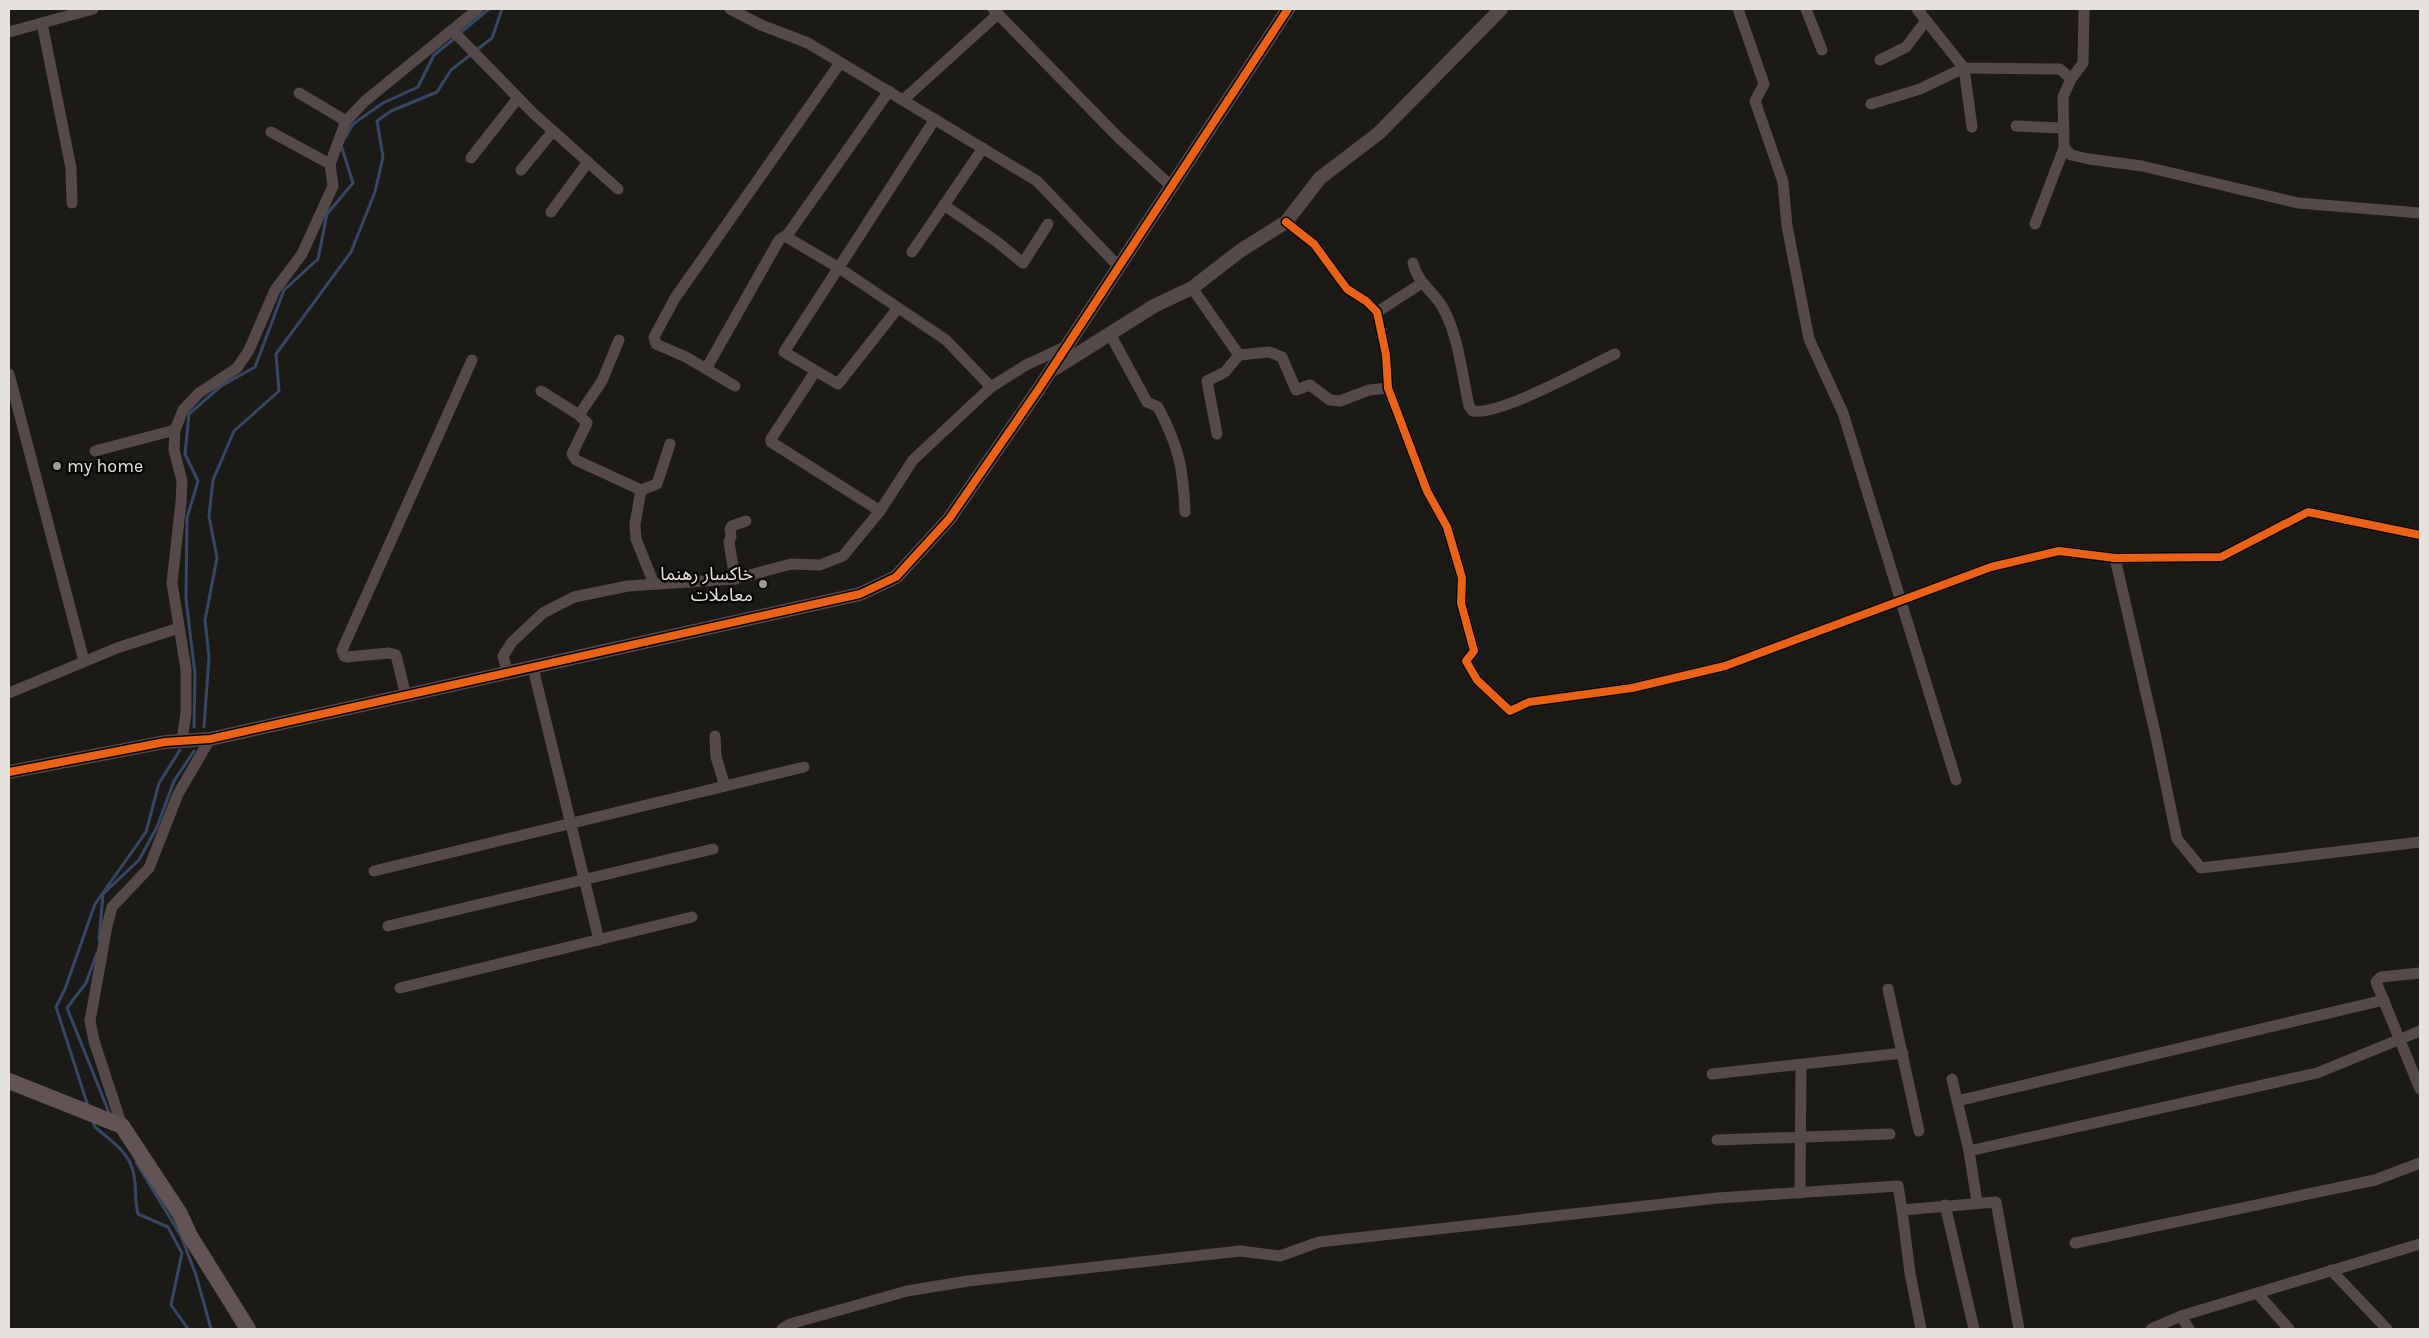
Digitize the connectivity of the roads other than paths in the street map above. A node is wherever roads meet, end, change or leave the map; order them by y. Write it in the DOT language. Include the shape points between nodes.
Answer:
graph roads {
  1 [pos="93,9"];
  2 [pos="478,9"];
  3 [pos="732,9"];
  4 [pos="1288,9"];
  5 [pos="1501,9"];
  6 [pos="1738,9"];
  7 [pos="1806,9"];
  8 [pos="1917,9"];
  9 [pos="2084,9"];
  10 [pos="995,11"];
  11 [pos="60,13"];
  12 [pos="1925,22"];
  13 [pos="42,23"];
  14 [pos="452,30"];
  15 [pos="9,32"];
  16 [pos="1822,50"];
  17 [pos="1880,60"];
  18 [pos="840,63"];
  19 [pos="1964,68"];
  20 [pos="2071,79"];
  21 [pos="889,91"];
  22 [pos="299,92"];
  23 [pos="518,98"];
  24 [pos="903,100"];
  25 [pos="1871,104"];
  26 [pos="935,119"];
  27 [pos="346,121"];
  28 [pos="2016,126"];
  29 [pos="1972,127"];
  30 [pos="2064,128"];
  31 [pos="554,131"];
  32 [pos="271,132"];
  33 [pos="983,148"];
  34 [pos="2064,148"];
  35 [pos="471,158"];
  36 [pos="588,162"];
  37 [pos="330,164"];
  38 [pos="521,170"];
  39 [pos="1172,186"];
  40 [pos="618,189"];
  41 [pos="72,203"];
  42 [pos="944,205"];
  43 [pos="551,212"];
  44 [pos="2420,213"];
  45 [pos="1286,222"];
  46 [pos="1048,224"];
  47 [pos="2035,224"];
  48 [pos="788,234"];
  49 [pos="912,252"];
  50 [pos="1413,263"];
  51 [pos="1119,267"];
  52 [pos="839,268"];
  53 [pos="1422,283"];
  54 [pos="1192,288"];
  55 [pos="898,308"];
  56 [pos="1377,312"];
  57 [pos="1110,334"];
  58 [pos="619,340"];
  59 [pos="1067,346"];
  60 [pos="1615,354"];
  61 [pos="1239,355"];
  62 [pos="472,360"];
  63 [pos="706,369"];
  64 [pos="1050,371"];
  65 [pos="816,372"];
  66 [pos="9,374"];
  67 [pos="735,386"];
  68 [pos="991,387"];
  69 [pos="1388,388"];
  70 [pos="541,391"];
  71 [pos="579,415"];
  72 [pos="175,430"];
  73 [pos="1217,434"];
  74 [pos="670,444"];
  75 [pos="95,451"];
  76 [pos="641,490"];
  77 [pos="880,511"];
  78 [pos="1185,512"];
  79 [pos="746,522"];
  80 [pos="2420,535"];
  81 [pos="2115,558"];
  82 [pos="735,580"];
  83 [pos="654,584"];
  84 [pos="1902,600"];
  85 [pos="179,628"];
  86 [pos="84,661"];
  87 [pos="533,668"];
  88 [pos="508,674"];
  89 [pos="9,693"];
  90 [pos="406,696"];
  91 [pos="715,736"];
  92 [pos="210,739"];
  93 [pos="182,740"];
  94 [pos="804,767"];
  95 [pos="9,772"];
  96 [pos="1956,780"];
  97 [pos="725,786"];
  98 [pos="570,822"];
  99 [pos="2420,842"];
  100 [pos="713,849"];
  101 [pos="374,870"];
  102 [pos="584,881"];
  103 [pos="692,917"];
  104 [pos="388,926"];
  105 [pos="599,940"];
  106 [pos="2420,973"];
  107 [pos="400,988"];
  108 [pos="1888,989"];
  109 [pos="2384,1000"];
  110 [pos="2420,1031"];
  111 [pos="2400,1037"];
  112 [pos="1903,1053"];
  113 [pos="1801,1065"];
  114 [pos="1712,1074"];
  115 [pos="1952,1079"];
  116 [pos="9,1081"];
  117 [pos="2420,1089"];
  118 [pos="1957,1100"];
  119 [pos="119,1125"];
  120 [pos="1919,1131"];
  121 [pos="1890,1134"];
  122 [pos="1801,1137"];
  123 [pos="1717,1140"];
  124 [pos="1969,1151"];
  125 [pos="2420,1163"];
  126 [pos="1800,1193"];
  127 [pos="1977,1202"];
  128 [pos="1945,1205"];
  129 [pos="1902,1210"];
  130 [pos="2075,1243"];
  131 [pos="2420,1244"];
  132 [pos="2331,1270"];
  133 [pos="2257,1293"];
  134 [pos="2181,1316"];
  135 [pos="248,1329"];
  136 [pos="782,1329"];
  137 [pos="1921,1329"];
  138 [pos="1974,1329"];
  139 [pos="2019,1329"];
  140 [pos="2151,1329"];
  141 [pos="2189,1329"];
  142 [pos="2290,1329"];
  143 [pos="2387,1329"];
  1 -- 11 [label="street"];
  2 -- 14 [label="street"];
  3 -- 18 [label="street" via="761,25 808,43"];
  4 -- 39 [label="street"];
  5 -- 45 [label="street" via="1380,133 1320,178"];
  6 -- 84 [label="street" via="1764,84 1755,101 1783,182 1787,226 1808,339 1843,413"];
  7 -- 16 [label="street"];
  8 -- 12 [label="street"];
  9 -- 20 [label="street" via="2083,63"];
  10 -- 24 [label="street"];
  10 -- 39 [label="street" via="1117,136"];
  11 -- 13 [label="street"];
  12 -- 17 [label="street" via="1906,47"];
  12 -- 19 [label="street"];
  13 -- 15 [label="street"];
  13 -- 41 [label="street" via="71,168"];
  14 -- 23 [label="street"];
  14 -- 27 [label="street" via="365,101"];
  18 -- 21 [label="street"];
  18 -- 63 [label="street" via="675,298 654,337 656,344"];
  19 -- 20 [label="street" via="2060,69"];
  19 -- 25 [label="street" via="1920,89"];
  19 -- 29 [label="street"];
  20 -- 30 [label="street" via="2063,97"];
  21 -- 24 [label="street"];
  21 -- 48 [label="street"];
  22 -- 27 [label="street"];
  23 -- 31 [label="street"];
  23 -- 35 [label="street"];
  24 -- 26 [label="street"];
  26 -- 33 [label="street"];
  26 -- 52 [label="street"];
  27 -- 37 [label="street"];
  28 -- 30 [label="street"];
  30 -- 34 [label="street"];
  31 -- 36 [label="street"];
  31 -- 38 [label="street"];
  32 -- 37 [label="street"];
  33 -- 42 [label="street"];
  33 -- 51 [label="street" via="1037,180"];
  34 -- 44 [label="street" via="2071,155 2142,166 2298,203"];
  34 -- 47 [label="street"];
  36 -- 40 [label="street"];
  36 -- 43 [label="street"];
  37 -- 72 [label="street" via="333,186 302,254 275,290 249,350 237,368 199,393 183,410"];
  39 -- 51 [label="street"];
  42 -- 46 [label="street" via="1023,263"];
  42 -- 49 [label="street"];
  45 -- 54 [label="street" via="1240,251"];
  45 -- 56 [label="street" via="1314,244 1347,289"];
  48 -- 52 [label="street" via="790,239"];
  48 -- 63 [label="street" via="780,240"];
  50 -- 53 [label="street"];
  51 -- 59 [label="street"];
  52 -- 55 [label="street"];
  52 -- 65 [label="street" via="784,350 785,354"];
  53 -- 56 [label="street"];
  53 -- 60 [label="street" via="1443,308 1473,411 1505,405"];
  54 -- 57 [label="street" via="1154,306"];
  54 -- 61 [label="street"];
  55 -- 65 [label="street" via="838,384"];
  55 -- 68 [label="street" via="946,340"];
  56 -- 69 [label="street" via="1386,355"];
  57 -- 64 [label="street"];
  57 -- 78 [label="street" via="1146,402 1158,407 1170,432 1182,464"];
  58 -- 71 [label="street" via="602,381"];
  59 -- 64 [label="street"];
  59 -- 68 [label="street" via="1026,365"];
  61 -- 69 [label="street" via="1270,352 1282,357 1296,390 1310,385 1330,400 1340,401 1369,390"];
  61 -- 73 [label="street" via="1225,372 1207,381"];
  62 -- 90 [label="street" via="342,650 347,657 396,655"];
  63 -- 67 [label="street"];
  64 -- 87 [label="street" via="949,520 896,577 860,594"];
  65 -- 77 [label="street" via="771,442"];
  66 -- 86 [label="street"];
  68 -- 77 [label="street" via="913,460"];
  69 -- 84 [label="street" via="1426,492 1446,527 1462,578 1460,604 1474,651 1466,661 1477,680 1510,711 1529,702 1632,688 1725,666"];
  70 -- 71 [label="street"];
  71 -- 76 [label="street" via="587,425 573,457"];
  72 -- 75 [label="street"];
  72 -- 85 [label="street" via="174,450 182,481 172,583"];
  74 -- 76 [label="street" via="655,486"];
  76 -- 83 [label="street" via="635,524 636,539"];
  77 -- 82 [label="street" via="843,556 820,565 791,564"];
  79 -- 82 [label="street" via="732,526 730,530 728,542"];
  80 -- 81 [label="street" via="2308,512 2221,557"];
  81 -- 84 [label="street" via="2059,551 1991,567"];
  81 -- 99 [label="street" via="2177,839 2201,868"];
  82 -- 83 [label="street"];
  83 -- 88 [label="street" via="574,597 543,613 512,642 503,656"];
  84 -- 96 [label="street"];
  85 -- 86 [label="street"];
  85 -- 93 [label="street" via="186,669"];
  86 -- 89 [label="street"];
  87 -- 88 [label="street"];
  87 -- 98 [label="street"];
  88 -- 90 [label="street"];
  90 -- 92 [label="street"];
  91 -- 97 [label="street" via="716,758"];
  92 -- 93 [label="street"];
  92 -- 119 [label="street" via="178,794 149,868 112,908 107,926 90,1021"];
  93 -- 95 [label="street"];
  94 -- 97 [label="street"];
  97 -- 98 [label="street"];
  98 -- 101 [label="street"];
  98 -- 102 [label="street"];
  100 -- 102 [label="street"];
  102 -- 104 [label="street"];
  102 -- 105 [label="street"];
  103 -- 105 [label="street"];
  105 -- 107 [label="street"];
  106 -- 109 [label="street" via="2381,977 2376,982"];
  108 -- 112 [label="street"];
  109 -- 111 [label="street"];
  109 -- 118 [label="street"];
  110 -- 111 [label="street"];
  111 -- 117 [label="street"];
  111 -- 124 [label="street" via="2317,1073"];
  112 -- 113 [label="street"];
  112 -- 120 [label="street"];
  113 -- 114 [label="street"];
  113 -- 122 [label="street"];
  115 -- 118 [label="street"];
  116 -- 119 [label="main road"];
  118 -- 124 [label="street"];
  119 -- 135 [label="main road" via="180,1214 190,1236"];
  121 -- 122 [label="street"];
  122 -- 123 [label="street"];
  122 -- 126 [label="street"];
  124 -- 127 [label="street"];
  125 -- 130 [label="street" via="2375,1180"];
  126 -- 129 [label="street" via="1898,1186"];
  126 -- 136 [label="street" via="1718,1198 1319,1242 1280,1256 1240,1251 968,1281 907,1291"];
  127 -- 128 [label="street"];
  127 -- 139 [label="street" via="1996,1202"];
  128 -- 129 [label="street"];
  128 -- 138 [label="street"];
  129 -- 137 [label="street"];
  131 -- 132 [label="street"];
  132 -- 133 [label="street"];
  132 -- 143 [label="street"];
  133 -- 134 [label="street"];
  133 -- 142 [label="street"];
  134 -- 140 [label="street"];
  134 -- 141 [label="street"];
}
